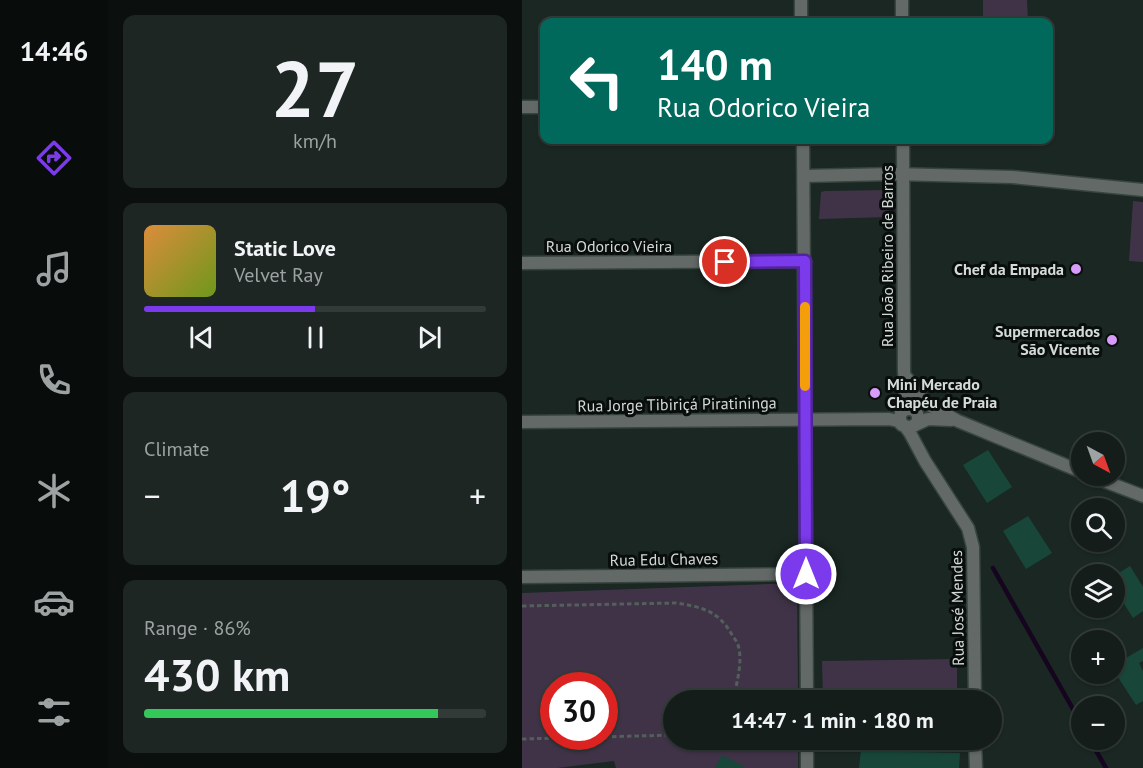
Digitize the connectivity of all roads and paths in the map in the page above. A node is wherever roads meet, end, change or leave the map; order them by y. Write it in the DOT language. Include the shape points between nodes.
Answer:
graph roads {
  1 [pos="801,0"];
  2 [pos="902,0"];
  3 [pos="801,18"];
  4 [pos="902,18"];
  5 [pos="522,107"];
  6 [pos="540,107"];
  7 [pos="803,144"];
  8 [pos="903,144"];
  9 [pos="903,174"];
  10 [pos="804,176"];
  11 [pos="1143,190"];
  12 [pos="805,261"];
  13 [pos="522,263"];
  14 [pos="904,371"];
  15 [pos="806,420"];
  16 [pos="958,421"];
  17 [pos="522,422"];
  18 [pos="905,422"];
  19 [pos="1071,467"];
  20 [pos="1117,486"];
  21 [pos="1143,496"];
  22 [pos="806,574"];
  23 [pos="522,577"];
  24 [pos="522,606"];
  25 [pos="735,690"];
  26 [pos="807,690"];
  27 [pos="975,690"];
  28 [pos="663,735"];
  29 [pos="522,739"];
  30 [pos="807,750"];
  31 [pos="975,750"];
  32 [pos="807,768"];
  33 [pos="976,768"];
  1 -- 3 [label="street"];
  2 -- 4 [label="street"];
  5 -- 6 [label="street"];
  7 -- 10 [label="street"];
  8 -- 9 [label="street, Rua João Ribeiro de Barros"];
  9 -- 10 [label="street"];
  9 -- 11 [label="street" via="1012,177"];
  9 -- 14 [label="street, Rua João Ribeiro de Barros"];
  10 -- 12 [label="street"];
  12 -- 13 [label="street, Rua Odorico Vieira"];
  12 -- 15 [label="street"];
  14 -- 16 [label="street" via="917,395"];
  14 -- 18 [label="street, Rua João Ribeiro de Barros"];
  15 -- 17 [label="street, Rua Jorge Tibiriçá Piratininga"];
  15 -- 18 [label="street, Rua Jorge Tibiriçá Piratininga"];
  15 -- 22 [label="street"];
  16 -- 18 [label="street"];
  16 -- 19 [label="street"];
  18 -- 27 [label="street, Rua José Mendes" via="968,528 973,547"];
  20 -- 21 [label="street"];
  22 -- 23 [label="street, Rua Edu Chaves"];
  22 -- 26 [label="street"];
  24 -- 25 [label="path" via="676,603 699,607 714,614 738,646 740,666"];
  28 -- 29 [label="path"];
  30 -- 32 [label="street"];
  31 -- 33 [label="street"];
}
